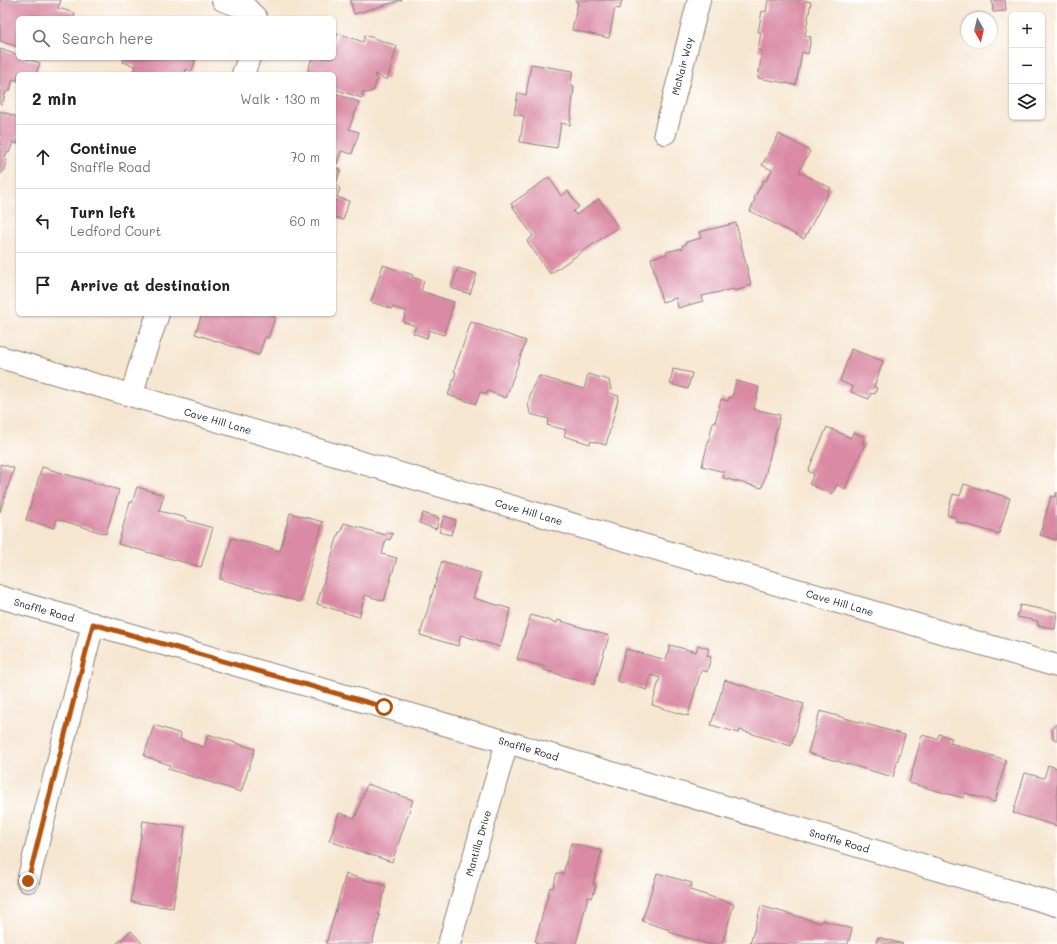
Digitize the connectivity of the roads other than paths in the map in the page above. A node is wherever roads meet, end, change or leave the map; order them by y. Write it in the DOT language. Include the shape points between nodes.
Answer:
graph roads {
  1 [pos="223,0"];
  2 [pos="700,0"];
  3 [pos="254,16"];
  4 [pos="248,60"];
  5 [pos="244,72"];
  6 [pos="665,133"];
  7 [pos="157,316"];
  8 [pos="0,357"];
  9 [pos="132,395"];
  10 [pos="0,597"];
  11 [pos="93,624"];
  12 [pos="1057,666"];
  13 [pos="507,742"];
  14 [pos="28,881"];
  15 [pos="1057,905"];
  16 [pos="449,944"];
  1 -- 3 [label="street" via="246,8"];
  2 -- 6 [label="street, McNair Way"];
  4 -- 5 [label="street"];
  7 -- 9 [label="street"];
  8 -- 9 [label="street, Cave Hill Lane"];
  9 -- 12 [label="street, Cave Hill Lane"];
  10 -- 11 [label="street, Snaffle Road"];
  11 -- 13 [label="street, Snaffle Road"];
  11 -- 14 [label="street"];
  13 -- 15 [label="street, Snaffle Road"];
  13 -- 16 [label="street, Mantilla Drive"];
}
